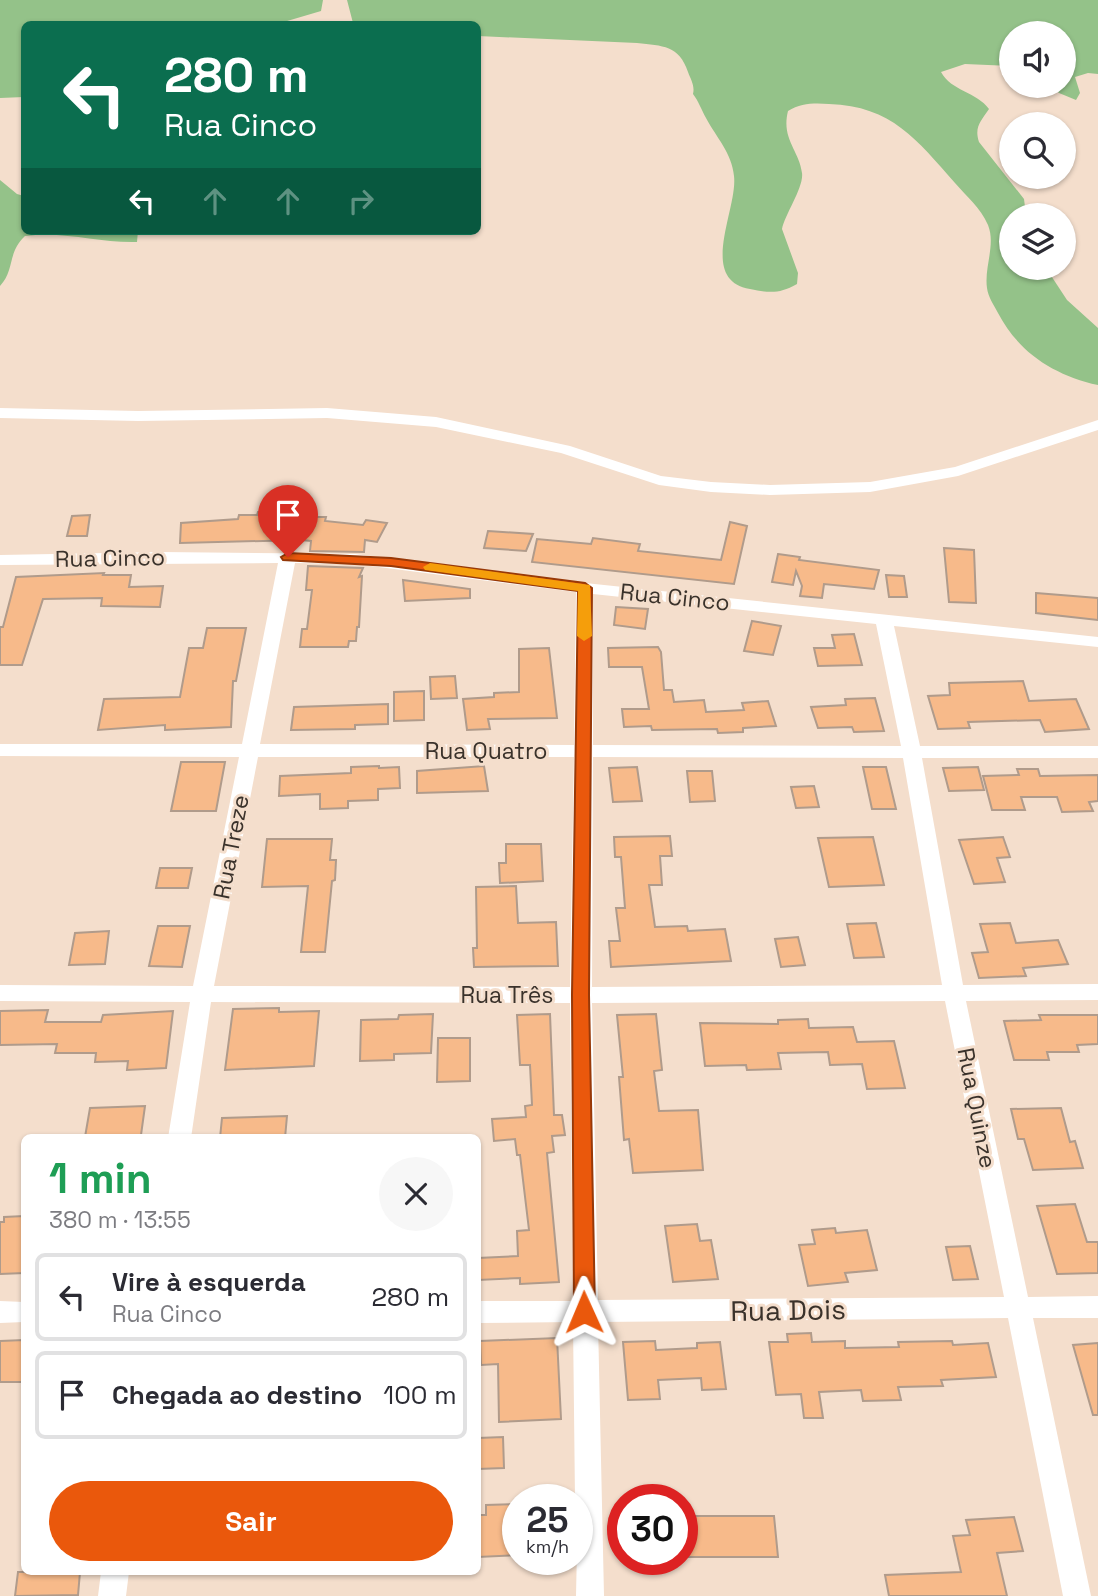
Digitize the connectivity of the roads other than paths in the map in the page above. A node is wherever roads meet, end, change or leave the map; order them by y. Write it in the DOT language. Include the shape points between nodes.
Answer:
graph roads {
  1 [pos="0,413"];
  2 [pos="1098,425"];
  3 [pos="288,557"];
  4 [pos="0,561"];
  5 [pos="585,588"];
  6 [pos="884,619"];
  7 [pos="1098,642"];
  8 [pos="0,750"];
  9 [pos="250,751"];
  10 [pos="583,751"];
  11 [pos="1098,752"];
  12 [pos="912,753"];
  13 [pos="954,992"];
  14 [pos="1098,992"];
  15 [pos="0,993"];
  16 [pos="202,994"];
  17 [pos="581,995"];
  18 [pos="180,1134"];
  19 [pos="1017,1307"];
  20 [pos="1098,1307"];
  21 [pos="0,1312"];
  22 [pos="21,1312"];
  23 [pos="481,1312"];
  24 [pos="584,1312"];
  25 [pos="115,1575"];
  26 [pos="112,1596"];
  27 [pos="590,1596"];
  28 [pos="1077,1596"];
  1 -- 2 [label="street" via="327,413 436,422 565,449 659,480 770,490 870,487 958,471"];
  3 -- 4 [label="street, Rua Cinco"];
  3 -- 5 [label="street, Rua Cinco" via="391,562"];
  3 -- 9 [label="street, Rua Treze"];
  5 -- 6 [label="street, Rua Cinco"];
  5 -- 10 [label="street"];
  6 -- 7 [label="street, Rua Cinco"];
  6 -- 12 [label="street, Rua Quinze"];
  8 -- 9 [label="street, Rua Quatro"];
  9 -- 10 [label="street, Rua Quatro"];
  9 -- 16 [label="street, Rua Treze"];
  10 -- 12 [label="street, Rua Quatro"];
  10 -- 17 [label="street"];
  11 -- 12 [label="street, Rua Quatro"];
  12 -- 13 [label="street, Rua Quinze"];
  13 -- 14 [label="street, Rua Três"];
  13 -- 17 [label="street, Rua Três"];
  13 -- 19 [label="street, Rua Quinze"];
  15 -- 16 [label="street, Rua Três"];
  16 -- 17 [label="street, Rua Três"];
  16 -- 18 [label="street, Rua Treze"];
  17 -- 24 [label="street"];
  19 -- 20 [label="street, Rua Dois"];
  19 -- 24 [label="street, Rua Dois"];
  19 -- 28 [label="street, Rua Quinze"];
  21 -- 22 [label="street"];
  23 -- 24 [label="street, Rua Dois"];
  24 -- 27 [label="street"];
  25 -- 26 [label="street"];
}
